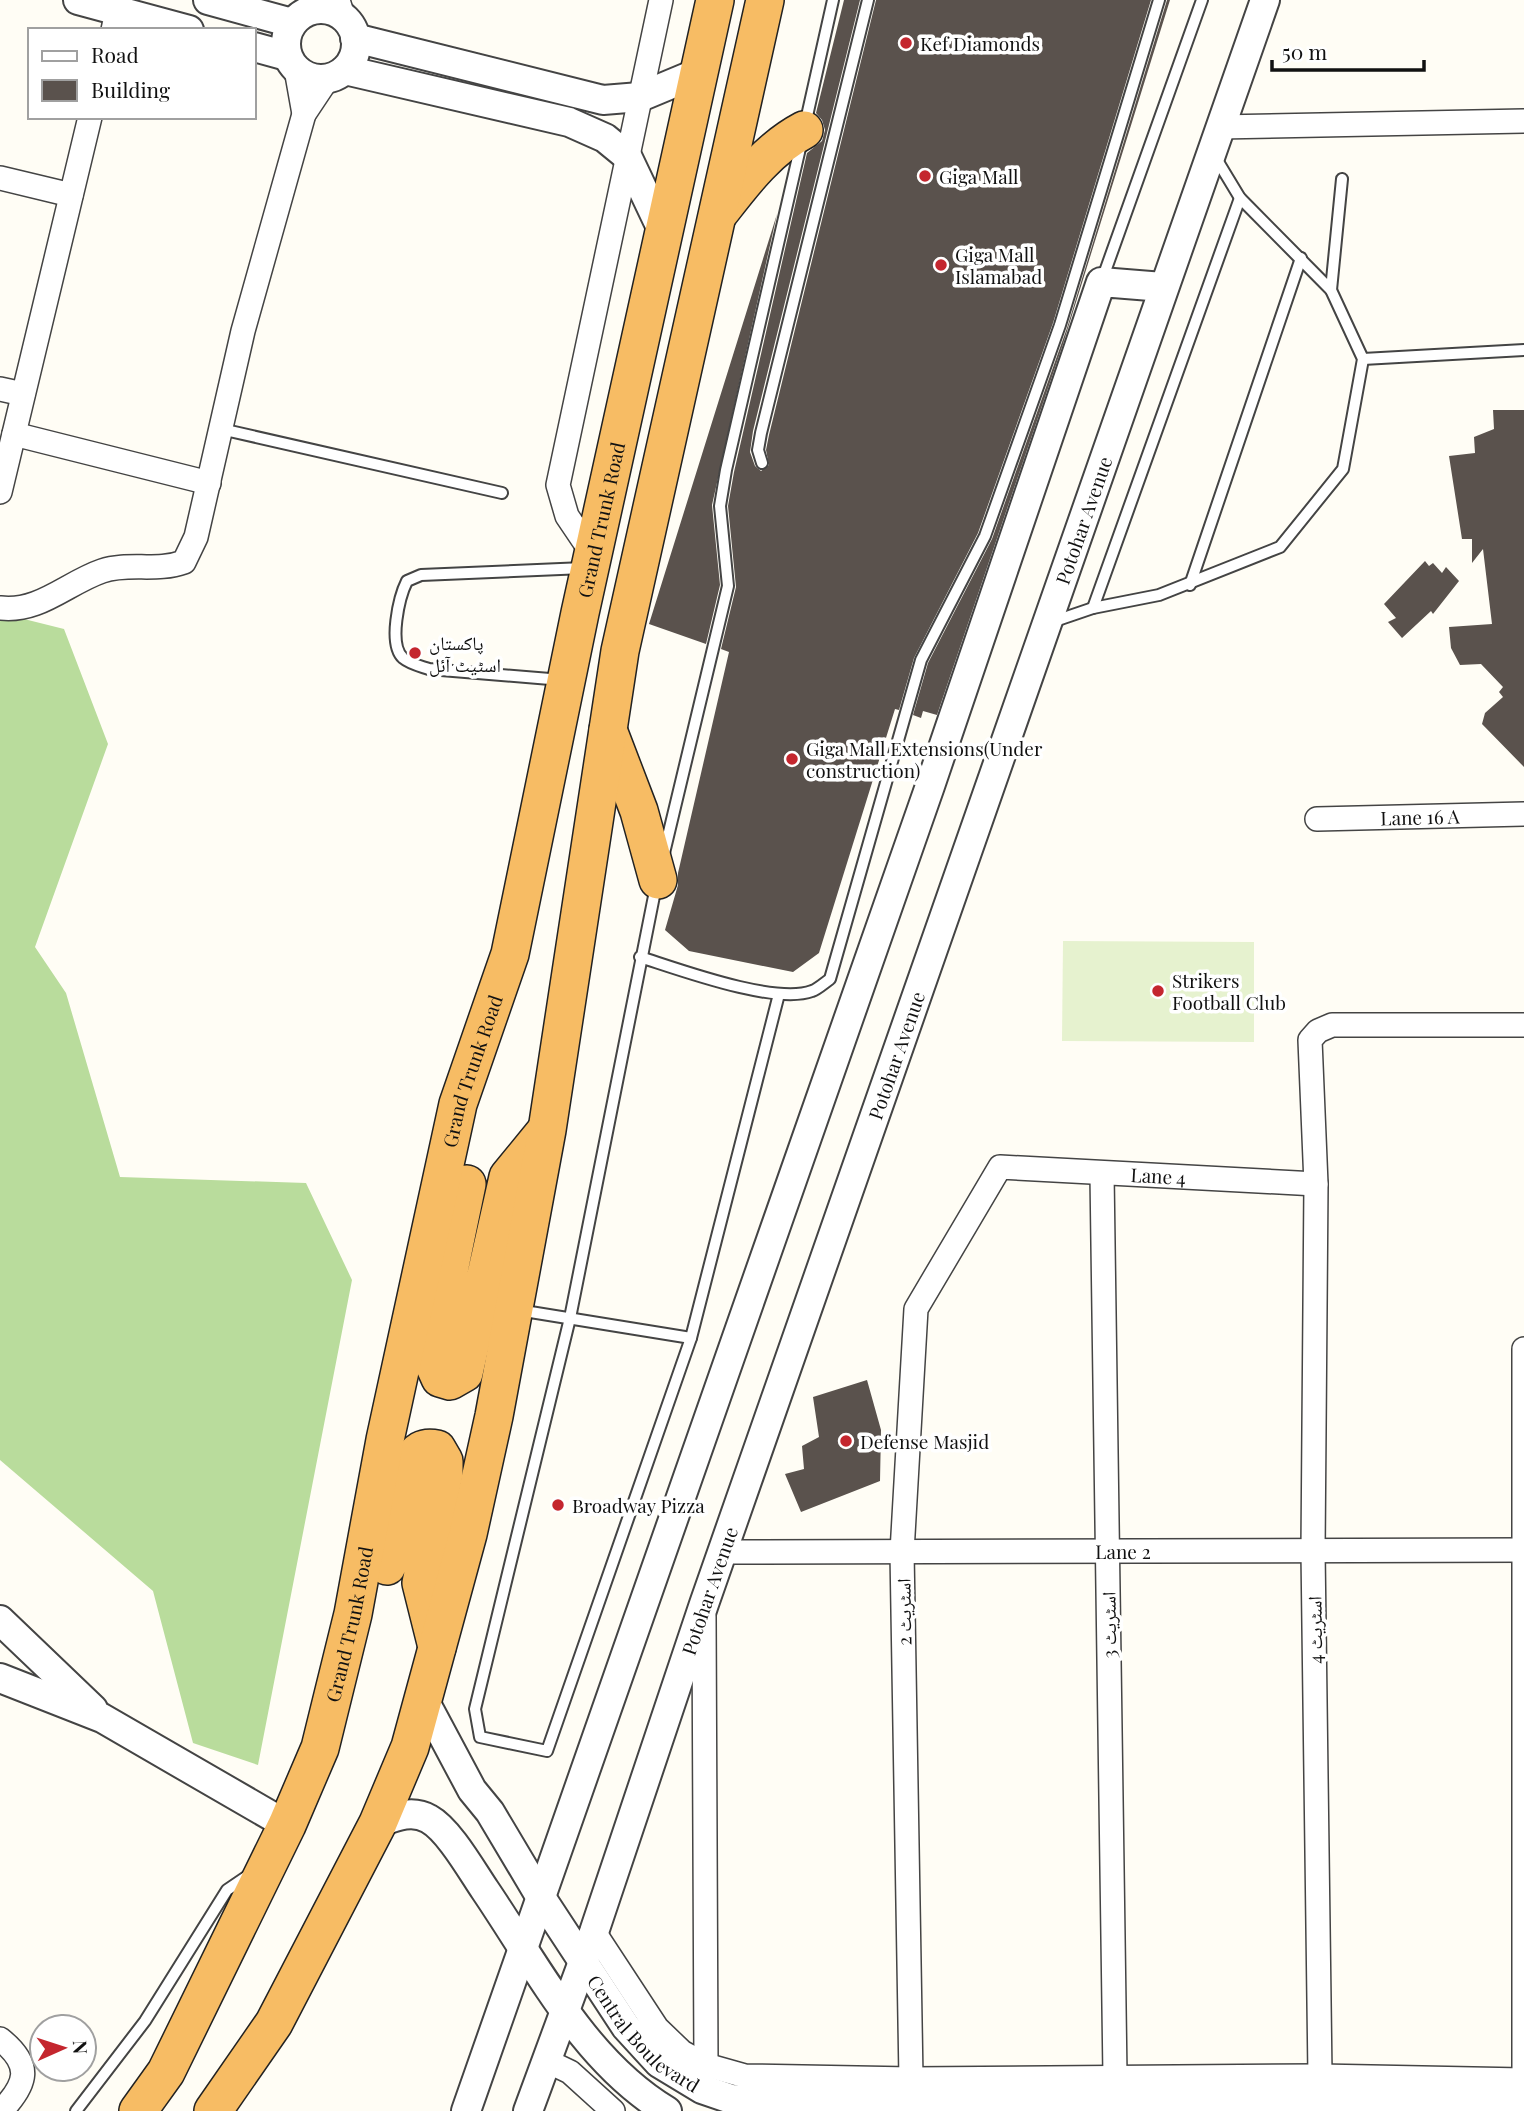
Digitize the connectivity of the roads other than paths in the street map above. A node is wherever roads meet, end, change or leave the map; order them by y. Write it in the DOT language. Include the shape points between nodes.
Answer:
graph roads {
  1 [pos="78,0"];
  2 [pos="208,0"];
  3 [pos="661,0"];
  4 [pos="715,0"];
  5 [pos="765,0"];
  6 [pos="833,0"];
  7 [pos="869,0"];
  8 [pos="1159,0"];
  9 [pos="1202,0"];
  10 [pos="1265,0"];
  11 [pos="327,15"];
  12 [pos="115,20"];
  13 [pos="174,28"];
  14 [pos="256,48"];
  15 [pos="292,63"];
  16 [pos="700,72"];
  17 [pos="337,74"];
  18 [pos="640,97"];
  19 [pos="304,114"];
  20 [pos="90,119"];
  21 [pos="1524,121"];
  22 [pos="820,135"];
  23 [pos="1215,138"];
  24 [pos="627,156"];
  25 [pos="0,178"];
  26 [pos="1342,178"];
  27 [pos="71,195"];
  28 [pos="1240,198"];
  29 [pos="715,218"];
  30 [pos="665,236"];
  31 [pos="1301,258"];
  32 [pos="1101,282"];
  33 [pos="1163,287"];
  34 [pos="1331,290"];
  35 [pos="1524,350"];
  36 [pos="1363,359"];
  37 [pos="0,389"];
  38 [pos="23,394"];
  39 [pos="221,429"];
  40 [pos="14,434"];
  41 [pos="762,463"];
  42 [pos="209,483"];
  43 [pos="0,492"];
  44 [pos="502,493"];
  45 [pos="592,562"];
  46 [pos="1190,585"];
  47 [pos="0,608"];
  48 [pos="1093,608"];
  49 [pos="1046,624"];
  50 [pos="567,681"];
  51 [pos="608,729"];
  52 [pos="1524,814"];
  53 [pos="1317,819"];
  54 [pos="657,880"];
  55 [pos="640,957"];
  56 [pos="779,994"];
  57 [pos="1524,1025"];
  58 [pos="458,1104"];
  59 [pos="547,1130"];
  60 [pos="1000,1167"];
  61 [pos="1102,1174"];
  62 [pos="1316,1184"];
  63 [pos="512,1309"];
  64 [pos="570,1318"];
  65 [pos="691,1338"];
  66 [pos="1524,1349"];
  67 [pos="1523,1550"];
  68 [pos="1107,1551"];
  69 [pos="1313,1551"];
  70 [pos="724,1552"];
  71 [pos="902,1552"];
  72 [pos="704,1604"];
  73 [pos="353,1614"];
  74 [pos="0,1620"];
  75 [pos="437,1649"];
  76 [pos="0,1678"];
  77 [pos="424,1700"];
  78 [pos="102,1718"];
  79 [pos="378,1823"];
  80 [pos="287,1825"];
  81 [pos="268,1862"];
  82 [pos="540,1896"];
  83 [pos="594,1931"];
  84 [pos="522,1945"];
  85 [pos="583,1957"];
  86 [pos="564,2012"];
  87 [pos="0,2039"];
  88 [pos="547,2061"];
  89 [pos="706,2065"];
  90 [pos="1115,2076"];
  91 [pos="1320,2076"];
  92 [pos="911,2079"];
  93 [pos="1524,2080"];
  94 [pos="1219,2088"];
  95 [pos="1524,2103"];
  96 [pos="1,2111"];
  97 [pos="76,2111"];
  98 [pos="138,2111"];
  99 [pos="213,2111"];
  100 [pos="466,2111"];
  101 [pos="528,2111"];
  102 [pos="613,2111"];
  103 [pos="667,2111"];
  1 -- 12 [label="street"];
  2 -- 11 [label="street"];
  3 -- 18 [label="street"];
  4 -- 16 [label="highway, Grand Trunk Road"];
  5 -- 29 [label="highway"];
  6 -- 22 [label="lane"];
  7 -- 22 [label="lane"];
  8 -- 56 [label="lane" via="1060,325 985,536 921,660 830,979 811,992"];
  9 -- 32 [label="lane"];
  10 -- 23 [label="street, Potohar Avenue"];
  11 -- 15 [label="street" via="286,45"];
  11 -- 17 [label="street" via="352,61"];
  11 -- 18 [label="street" via="568,93 603,100"];
  12 -- 13 [label="street"];
  14 -- 15 [label="street"];
  15 -- 17 [label="street" via="310,78"];
  15 -- 19 [label="street"];
  16 -- 18 [label="street"];
  16 -- 30 [label="highway, Grand Trunk Road"];
  17 -- 19 [label="street"];
  17 -- 24 [label="street" via="569,122 606,138"];
  18 -- 24 [label="street"];
  19 -- 39 [label="street" via="243,331"];
  20 -- 27 [label="street"];
  21 -- 23 [label="street"];
  22 -- 29 [label="highway" via="789,138 748,175"];
  22 -- 41 [label="lane" via="761,433 758,450"];
  22 -- 54 [label="lane" via="726,470 720,506 727,586"];
  23 -- 28 [label="lane"];
  23 -- 33 [label="street, Potohar Avenue"];
  24 -- 30 [label="street"];
  24 -- 45 [label="street" via="558,485 567,516"];
  25 -- 27 [label="street"];
  26 -- 34 [label="lane"];
  27 -- 38 [label="street"];
  28 -- 31 [label="lane"];
  28 -- 48 [label="lane"];
  29 -- 51 [label="highway" via="620,651"];
  30 -- 45 [label="highway, Grand Trunk Road"];
  31 -- 34 [label="lane"];
  31 -- 46 [label="lane"];
  32 -- 33 [label="street"];
  32 -- 82 [label="street" via="930,786"];
  33 -- 49 [label="street, Potohar Avenue"];
  34 -- 36 [label="lane"];
  35 -- 36 [label="lane"];
  36 -- 46 [label="lane" via="1343,469 1280,547"];
  37 -- 38 [label="street"];
  38 -- 40 [label="street"];
  39 -- 42 [label="street"];
  39 -- 44 [label="lane"];
  40 -- 42 [label="street"];
  40 -- 43 [label="street"];
  42 -- 47 [label="street" via="197,537 184,562 168,568 103,570 26,608"];
  45 -- 50 [label="highway, Grand Trunk Road"];
  45 -- 50 [label="lane" via="421,575 407,581 397,609 397,648 415,665"];
  46 -- 48 [label="lane"];
  48 -- 49 [label="lane"];
  49 -- 70 [label="street, Potohar Avenue"];
  50 -- 58 [label="highway, Grand Trunk Road" via="510,954"];
  51 -- 54 [label="highway" via="639,811"];
  51 -- 59 [label="highway"];
  52 -- 53 [label="street, Lane 16 A"];
  54 -- 55 [label="lane"];
  55 -- 56 [label="lane"];
  55 -- 64 [label="lane"];
  56 -- 65 [label="lane"];
  57 -- 62 [label="street, اسٹریٹ 4" via="1332,1025 1318,1031 1310,1040"];
  58 -- 59 [label="highway" via="468,1179 431,1358 440,1378 450,1381 464,1373 508,1177"];
  58 -- 73 [label="highway, Grand Trunk Road" via="385,1440"];
  59 -- 63 [label="highway"];
  60 -- 61 [label="street, Lane 4"];
  60 -- 71 [label="street, اسٹریٹ 2" via="916,1309"];
  61 -- 62 [label="street, Lane 4"];
  61 -- 68 [label="street, اسٹریٹ 3"];
  62 -- 69 [label="street, اسٹریٹ 4"];
  63 -- 64 [label="lane"];
  63 -- 75 [label="highway" via="468,1534"];
  64 -- 65 [label="lane"];
  64 -- 65 [label="lane" via="475,1709 480,1737 547,1751"];
  66 -- 67 [label="street"];
  67 -- 69 [label="street, Lane 2"];
  67 -- 93 [label="street"];
  68 -- 69 [label="street, Lane 2"];
  68 -- 71 [label="street, Lane 2"];
  68 -- 90 [label="street, اسٹریٹ 3"];
  69 -- 91 [label="street, اسٹریٹ 4"];
  70 -- 71 [label="street, Lane 2"];
  70 -- 72 [label="street, Potohar Avenue"];
  71 -- 92 [label="street, اسٹریٹ 2"];
  72 -- 83 [label="street, Potohar Avenue"];
  72 -- 89 [label="street"];
  73 -- 75 [label="highway" via="383,1583 410,1463 416,1452 437,1449 444,1461 444,1474 421,1583"];
  73 -- 80 [label="highway, Grand Trunk Road" via="320,1748"];
  74 -- 78 [label="street"];
  75 -- 77 [label="highway"];
  76 -- 78 [label="street"];
  77 -- 79 [label="highway"];
  77 -- 82 [label="street, Central Boulevard" via="471,1790 490,1812"];
  78 -- 80 [label="street"];
  79 -- 84 [label="street" via="402,1814 431,1820 461,1854"];
  79 -- 99 [label="highway" via="274,2024"];
  80 -- 81 [label="highway, Grand Trunk Road"];
  81 -- 97 [label="lane" via="227,1890 145,2021"];
  81 -- 98 [label="highway, Grand Trunk Road" via="166,2072"];
  82 -- 84 [label="street"];
  82 -- 85 [label="street, Central Boulevard"];
  83 -- 85 [label="street, Potohar Avenue"];
  83 -- 89 [label="street" via="657,2028 682,2052"];
  84 -- 86 [label="street"];
  84 -- 100 [label="street"];
  85 -- 86 [label="street, Potohar Avenue"];
  85 -- 94 [label="street, Central Boulevard" via="626,2027 659,2063 702,2089 731,2099 893,2102"];
  86 -- 88 [label="street, Potohar Avenue"];
  86 -- 103 [label="street" via="633,2090"];
  87 -- 96 [label="street" via="12,2049 23,2078 23,2085"];
  88 -- 101 [label="street, Potohar Avenue"];
  88 -- 102 [label="street" via="570,2072"];
  89 -- 92 [label="street" via="745,2076"];
  90 -- 92 [label="street"];
  90 -- 94 [label="street"];
  91 -- 93 [label="street"];
  91 -- 94 [label="street"];
  94 -- 95 [label="street, Central Boulevard"];
}
